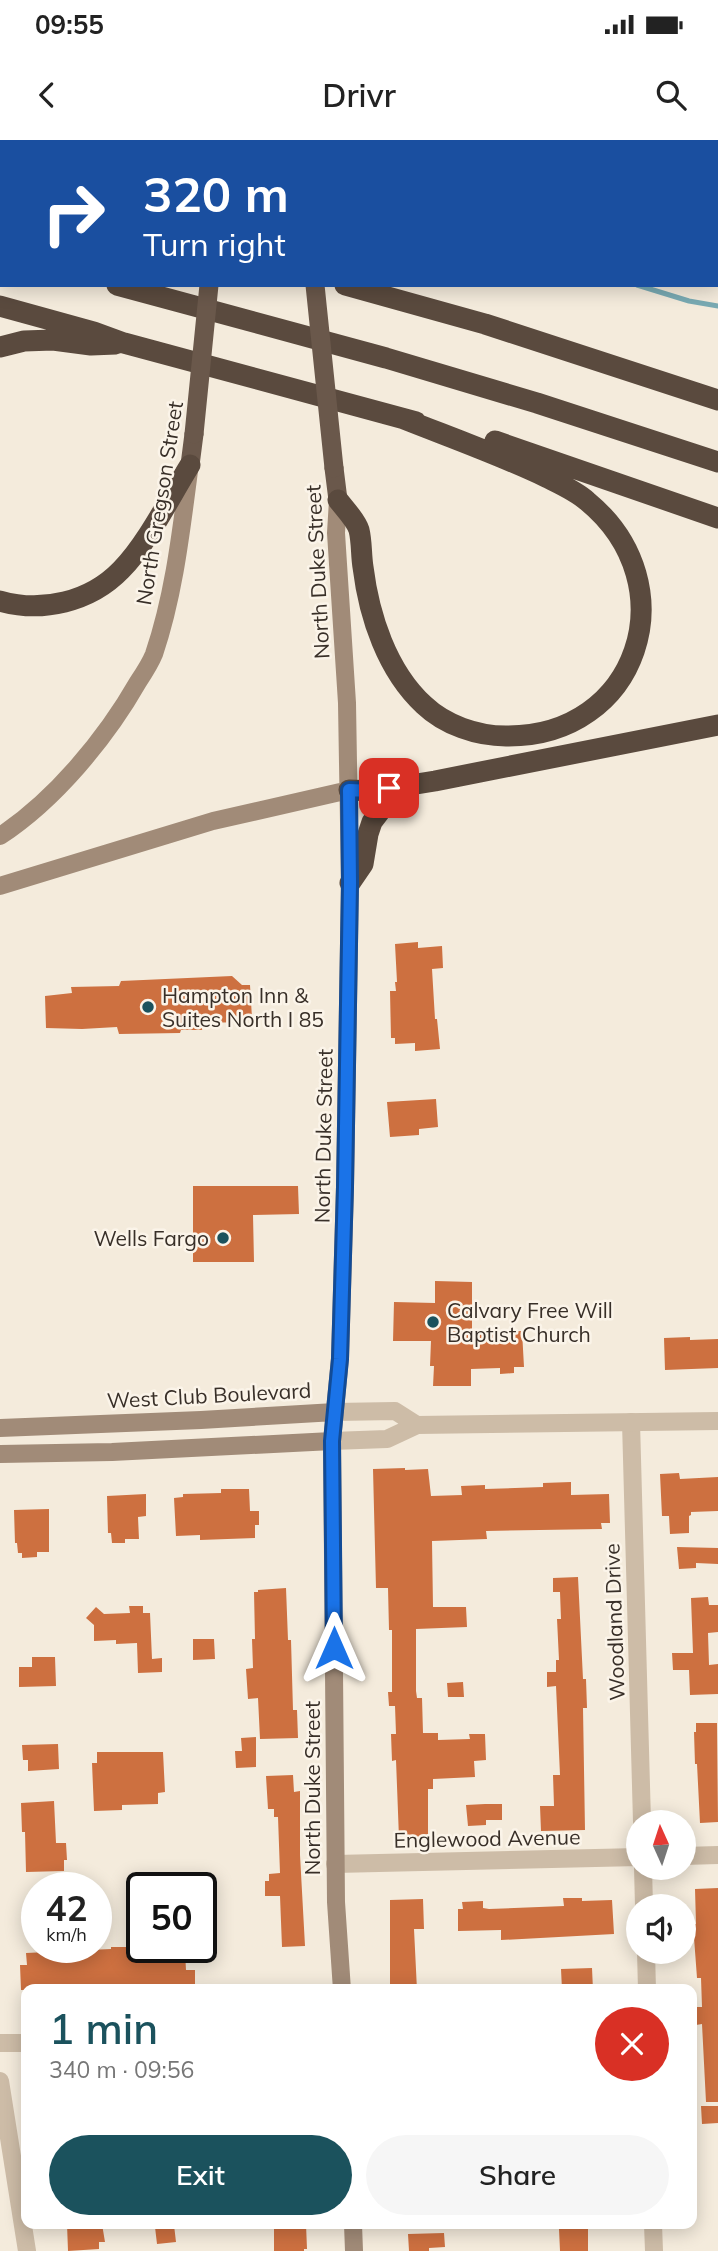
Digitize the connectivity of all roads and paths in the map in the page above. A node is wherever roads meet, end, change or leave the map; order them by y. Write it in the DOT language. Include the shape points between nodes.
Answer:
graph roads {
  1 [pos="124,287"];
  2 [pos="209,287"];
  3 [pos="315,287"];
  4 [pos="352,287"];
  5 [pos="0,306"];
  6 [pos="124,344"];
  7 [pos="0,347"];
  8 [pos="718,400"];
  9 [pos="404,419"];
  10 [pos="718,462"];
  11 [pos="190,465"];
  12 [pos="338,500"];
  13 [pos="718,518"];
  14 [pos="0,601"];
  15 [pos="718,725"];
  16 [pos="406,786"];
  17 [pos="349,790"];
  18 [pos="0,835"];
  19 [pos="350,883"];
  20 [pos="0,886"];
  21 [pos="335,1412"];
  22 [pos="718,1421"];
  23 [pos="631,1422"];
  24 [pos="417,1425"];
  25 [pos="0,1428"];
  26 [pos="332,1441"];
  27 [pos="0,1454"];
  28 [pos="642,1810"];
  29 [pos="718,1855"];
  30 [pos="696,1856"];
  31 [pos="626,1857"];
  32 [pos="335,1864"];
  33 [pos="646,1964"];
  34 [pos="341,1984"];
  35 [pos="646,1984"];
  36 [pos="0,2043"];
  37 [pos="21,2043"];
  38 [pos="0,2081"];
  39 [pos="21,2213"];
  40 [pos="24,2229"];
  41 [pos="353,2229"];
  42 [pos="653,2229"];
  43 [pos="27,2251"];
  44 [pos="354,2251"];
  45 [pos="654,2251"];
  1 -- 10 [label="highway" via="386,358"];
  2 -- 11 [label="highway, North Gregson Street, bridge"];
  3 -- 12 [label="highway, North Duke Street, bridge"];
  4 -- 8 [label="highway" via="485,324"];
  5 -- 6 [label="highway"];
  6 -- 7 [label="highway" via="53,340"];
  6 -- 9 [label="highway"];
  9 -- 12 [label="highway" via="564,486 586,499 620,535 637,573 641,628 628,665 611,692 594,708 549,733 495,736 442,719 409,691 392,663 375,623 359,528"];
  9 -- 13 [label="highway" via="474,434"];
  11 -- 14 [label="highway" via="140,546 121,570 99,587 55,605 33,607"];
  11 -- 18 [label="main road, North Gregson Street" via="172,589 153,657 115,720 78,766"];
  12 -- 17 [label="main road, North Duke Street"];
  15 -- 16 [label="highway"];
  16 -- 17 [label="highway"];
  16 -- 19 [label="highway" via="372,822 363,864"];
  17 -- 19 [label="main road, North Duke Street"];
  17 -- 20 [label="main road" via="202,824"];
  19 -- 21 [label="main road, North Duke Street" via="345,1200"];
  21 -- 24 [label="street, West Club Boulevard" via="395,1411"];
  21 -- 25 [label="main road, West Club Boulevard"];
  21 -- 26 [label="main road, North Duke Street"];
  22 -- 23 [label="street, West Club Boulevard"];
  23 -- 24 [label="street, West Club Boulevard"];
  23 -- 28 [label="street, Woodland Drive"];
  24 -- 26 [label="street, West Club Boulevard" via="387,1439"];
  26 -- 27 [label="main road, West Club Boulevard"];
  26 -- 32 [label="main road, North Duke Street"];
  29 -- 30 [label="street"];
  31 -- 32 [label="street, Englewood Avenue"];
  32 -- 34 [label="main road, North Duke Street"];
  33 -- 35 [label="street"];
  36 -- 37 [label="street"];
  38 -- 39 [label="street"];
  40 -- 43 [label="street"];
  41 -- 44 [label="main road"];
  42 -- 45 [label="street"];
}
